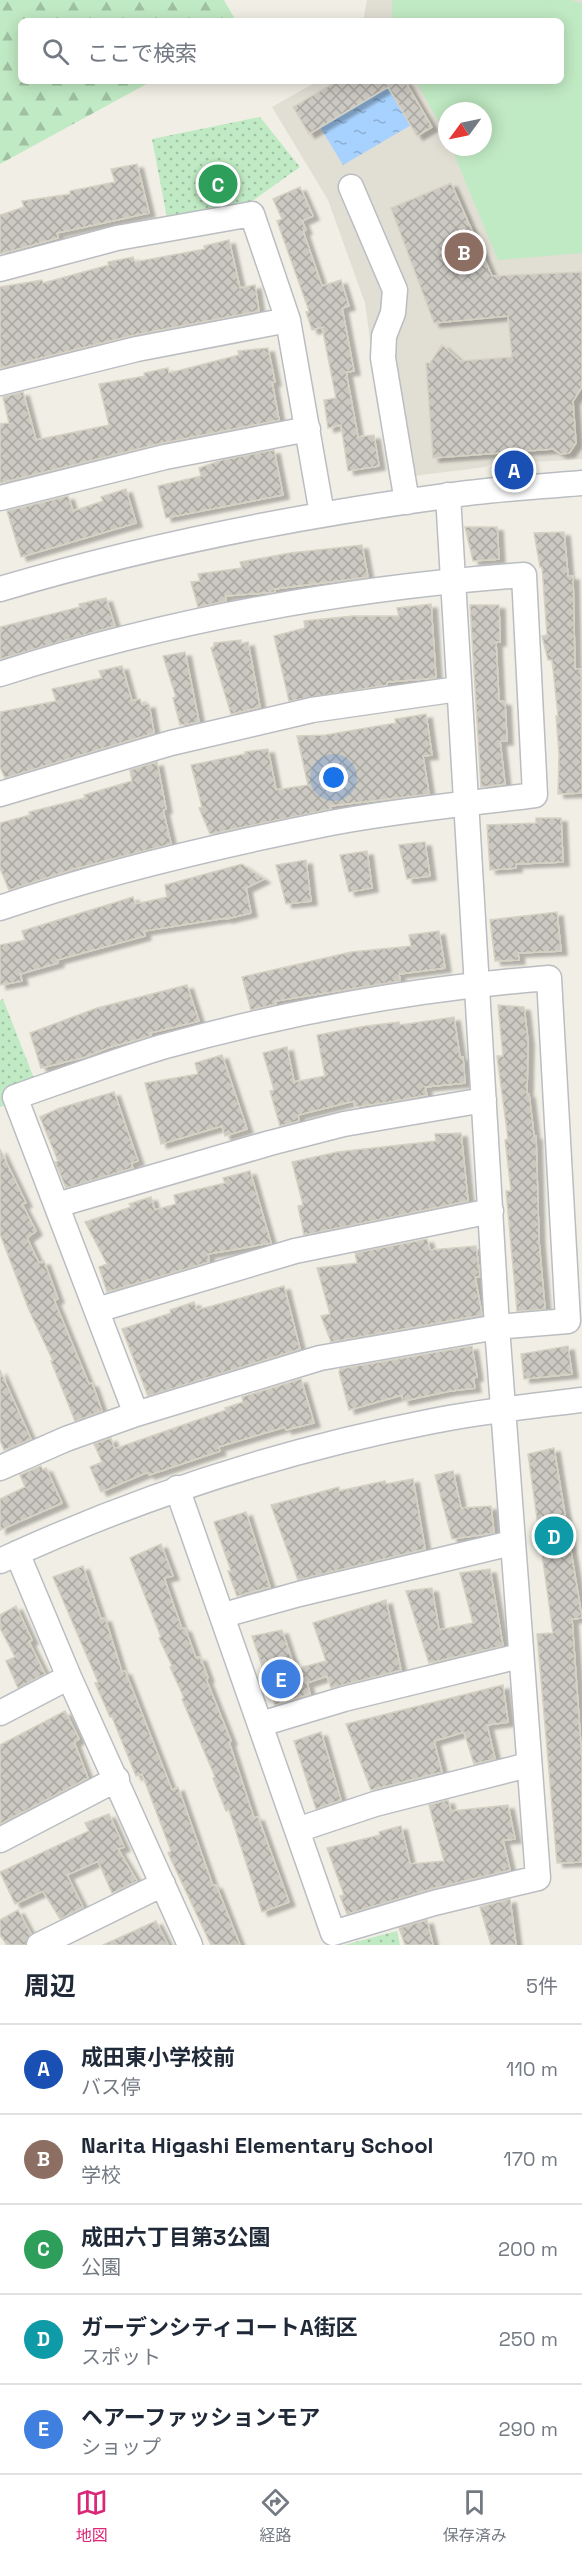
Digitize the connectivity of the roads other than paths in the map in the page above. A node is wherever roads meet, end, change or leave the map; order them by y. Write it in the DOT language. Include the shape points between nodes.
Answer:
graph roads {
  1 [pos="351,187"];
  2 [pos="0,269"];
  3 [pos="288,320"];
  4 [pos="0,383"];
  5 [pos="308,429"];
  6 [pos="582,483"];
  7 [pos="448,495"];
  8 [pos="0,498"];
  9 [pos="407,502"];
  10 [pos="322,514"];
  11 [pos="452,580"];
  12 [pos="0,590"];
  13 [pos="0,674"];
  14 [pos="458,689"];
  15 [pos="0,794"];
  16 [pos="466,804"];
  17 [pos="0,908"];
  18 [pos="478,983"];
  19 [pos="484,1100"];
  20 [pos="57,1205"];
  21 [pos="491,1211"];
  22 [pos="97,1310"];
  23 [pos="498,1327"];
  24 [pos="582,1400"];
  25 [pos="505,1410"];
  26 [pos="136,1414"];
  27 [pos="0,1468"];
  28 [pos="177,1488"];
  29 [pos="512,1543"];
  30 [pos="8,1557"];
  31 [pos="224,1616"];
  32 [pos="520,1656"];
  33 [pos="69,1677"];
  34 [pos="0,1713"];
  35 [pos="261,1724"];
  36 [pos="528,1765"];
  37 [pos="117,1779"];
  38 [pos="297,1830"];
  39 [pos="0,1840"];
  40 [pos="163,1884"];
  41 [pos="39,1945"];
  42 [pos="190,1945"];
  1 -- 9 [label="street" via="395,290 383,358"];
  2 -- 3 [label="street" via="117,238 252,214"];
  3 -- 4 [label="street" via="136,349"];
  3 -- 5 [label="street"];
  5 -- 8 [label="street" via="165,457"];
  5 -- 10 [label="street"];
  6 -- 7 [label="street"];
  7 -- 9 [label="street"];
  7 -- 11 [label="street"];
  9 -- 10 [label="street"];
  10 -- 12 [label="street" via="122,556"];
  11 -- 13 [label="street" via="296,601 144,635"];
  11 -- 14 [label="street"];
  11 -- 16 [label="street" via="524,575 535,795"];
  14 -- 15 [label="street" via="301,712 171,742"];
  14 -- 16 [label="street"];
  16 -- 17 [label="street" via="333,822 207,850 56,889"];
  16 -- 18 [label="street"];
  18 -- 19 [label="street"];
  18 -- 20 [label="street" via="240,1027 160,1048 15,1097"];
  18 -- 23 [label="street" via="549,978 568,1321"];
  19 -- 20 [label="street" via="344,1124"];
  19 -- 21 [label="street"];
  20 -- 22 [label="street"];
  21 -- 22 [label="street" via="294,1251"];
  21 -- 23 [label="street"];
  22 -- 26 [label="street"];
  23 -- 25 [label="street"];
  23 -- 26 [label="street" via="320,1358"];
  24 -- 25 [label="street"];
  25 -- 28 [label="street" via="434,1420 347,1440"];
  25 -- 29 [label="street"];
  26 -- 27 [label="street"];
  28 -- 30 [label="street"];
  28 -- 31 [label="street"];
  29 -- 31 [label="street"];
  29 -- 32 [label="street"];
  30 -- 33 [label="street"];
  31 -- 35 [label="street"];
  32 -- 35 [label="street" via="344,1699"];
  32 -- 36 [label="street"];
  33 -- 34 [label="street"];
  33 -- 37 [label="street"];
  35 -- 38 [label="street"];
  36 -- 38 [label="street" via="375,1804"];
  36 -- 38 [label="street" via="538,1878 333,1933"];
  37 -- 39 [label="street"];
  37 -- 40 [label="street"];
  40 -- 41 [label="street"];
  40 -- 42 [label="street"];
}
